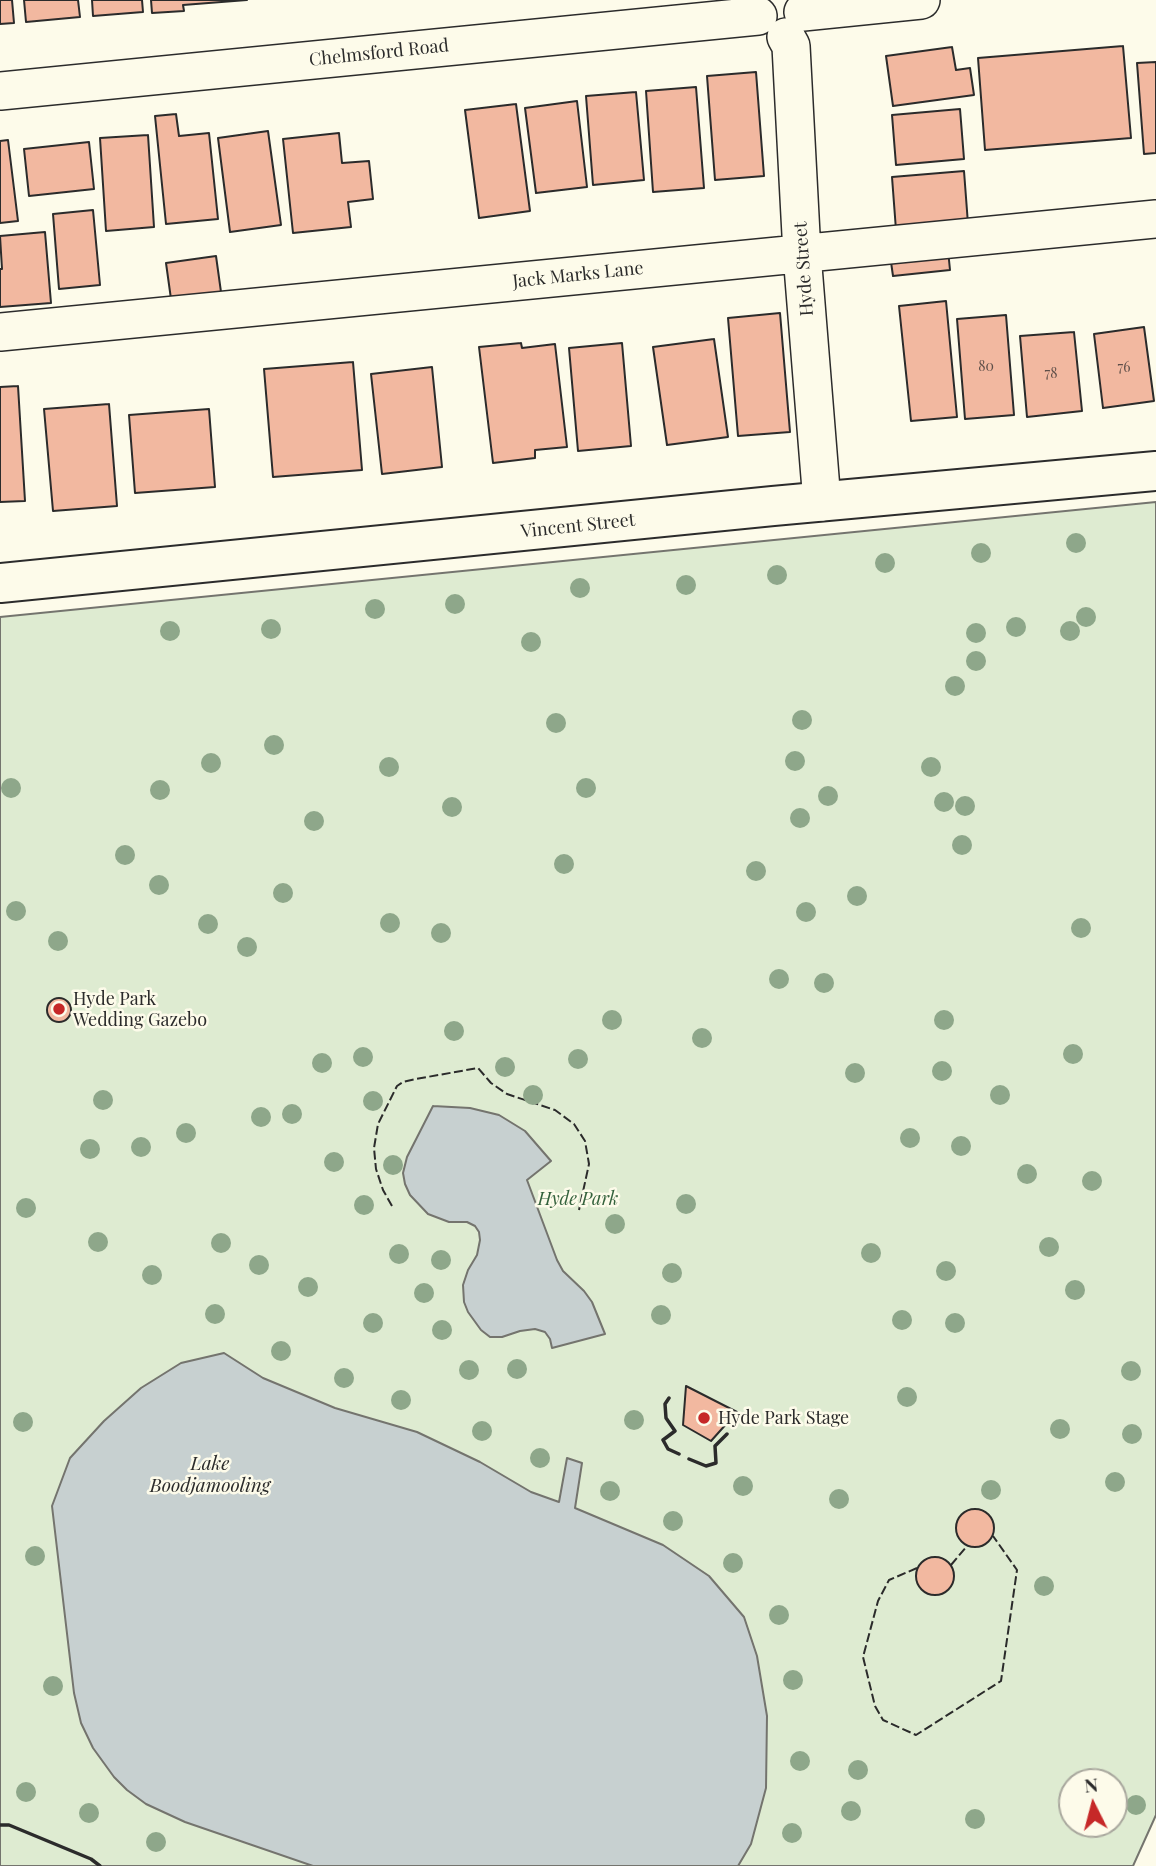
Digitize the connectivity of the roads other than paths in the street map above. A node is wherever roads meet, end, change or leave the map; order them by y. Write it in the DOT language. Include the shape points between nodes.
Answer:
graph roads {
  1 [pos="921,0"];
  2 [pos="782,13"];
  3 [pos="0,90"];
  4 [pos="1156,219"];
  5 [pos="802,254"];
  6 [pos="0,332"];
  7 [pos="1156,471"];
  8 [pos="822,502"];
  9 [pos="0,583"];
  1 -- 2 [label="street, Chelmsford Road"];
  2 -- 3 [label="street, Chelmsford Road"];
  2 -- 5 [label="street, Hyde Street" via="791,46"];
  4 -- 5 [label="street, Jack Marks Lane"];
  5 -- 6 [label="street, Jack Marks Lane"];
  5 -- 8 [label="street, Hyde Street"];
  7 -- 8 [label="main road, Vincent Street"];
  8 -- 9 [label="main road, Vincent Street"];
}
